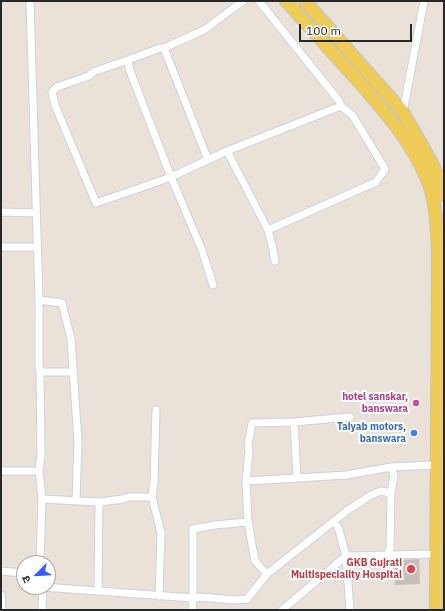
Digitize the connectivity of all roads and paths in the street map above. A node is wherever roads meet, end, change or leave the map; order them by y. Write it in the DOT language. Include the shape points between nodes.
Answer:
graph roads {
  1 [pos="30,1"];
  2 [pos="243,1"];
  3 [pos="259,1"];
  4 [pos="286,1"];
  5 [pos="305,1"];
  6 [pos="424,1"];
  7 [pos="164,48"];
  8 [pos="128,60"];
  9 [pos="341,106"];
  10 [pos="403,112"];
  11 [pos="227,151"];
  12 [pos="208,160"];
  13 [pos="171,177"];
  14 [pos="443,183"];
  15 [pos="444,195"];
  16 [pos="1,212"];
  17 [pos="36,213"];
  18 [pos="268,230"];
  19 [pos="1,247"];
  20 [pos="37,247"];
  21 [pos="275,261"];
  22 [pos="213,285"];
  23 [pos="38,300"];
  24 [pos="40,372"];
  25 [pos="73,372"];
  26 [pos="156,410"];
  27 [pos="350,417"];
  28 [pos="294,422"];
  29 [pos="437,465"];
  30 [pos="391,467"];
  31 [pos="1,471"];
  32 [pos="39,471"];
  33 [pos="297,478"];
  34 [pos="246,481"];
  35 [pos="391,493"];
  36 [pos="152,497"];
  37 [pos="42,499"];
  38 [pos="76,501"];
  39 [pos="98,502"];
  40 [pos="334,521"];
  41 [pos="248,522"];
  42 [pos="436,554"];
  43 [pos="40,555"];
  44 [pos="388,555"];
  45 [pos="346,556"];
  46 [pos="1,571"];
  47 [pos="16,572"];
  48 [pos="267,574"];
  49 [pos="1,576"];
  50 [pos="56,588"];
  51 [pos="98,591"];
  52 [pos="1,595"];
  53 [pos="43,595"];
  54 [pos="159,596"];
  55 [pos="193,598"];
  56 [pos="2,610"];
  57 [pos="42,610"];
  58 [pos="192,610"];
  59 [pos="282,610"];
  60 [pos="349,610"];
  61 [pos="436,610"];
  1 -- 17 [label="street"];
  2 -- 7 [label="street" via="204,30"];
  3 -- 9 [label="street"];
  4 -- 29 [label="main road" via="397,127 417,157 428,180 437,228 438,251"];
  5 -- 10 [label="main road"];
  6 -- 10 [label="street"];
  7 -- 8 [label="street"];
  7 -- 12 [label="street"];
  8 -- 13 [label="street"];
  8 -- 13 [label="street" via="57,87 52,92 55,105 96,202"];
  9 -- 11 [label="street"];
  9 -- 18 [label="street" via="353,116 385,169 376,182"];
  10 -- 14 [label="main road"];
  11 -- 12 [label="street"];
  11 -- 18 [label="street"];
  12 -- 13 [label="street"];
  13 -- 22 [label="street" via="202,250"];
  14 -- 15 [label="main road"];
  16 -- 17 [label="street"];
  17 -- 20 [label="street"];
  18 -- 21 [label="street"];
  19 -- 20 [label="street"];
  20 -- 23 [label="street"];
  23 -- 24 [label="street"];
  23 -- 25 [label="street" via="62,303 71,339"];
  24 -- 25 [label="street"];
  24 -- 32 [label="street"];
  25 -- 38 [label="street" via="78,442"];
  26 -- 36 [label="street"];
  27 -- 28 [label="street"];
  28 -- 33 [label="street"];
  28 -- 34 [label="street" via="252,423"];
  29 -- 30 [label="street"];
  29 -- 42 [label="main road"];
  30 -- 33 [label="street" via="347,475"];
  30 -- 35 [label="street" via="394,476"];
  31 -- 32 [label="street"];
  32 -- 37 [label="street"];
  33 -- 34 [label="street"];
  34 -- 41 [label="street"];
  35 -- 40 [label="street" via="381,491 371,495"];
  35 -- 44 [label="street"];
  36 -- 39 [label="street" via="128,497"];
  36 -- 54 [label="street" via="161,533"];
  37 -- 38 [label="street"];
  37 -- 43 [label="street"];
  38 -- 39 [label="street"];
  39 -- 51 [label="street"];
  40 -- 45 [label="street"];
  40 -- 48 [label="street"];
  41 -- 48 [label="street" via="255,561"];
  41 -- 55 [label="street" via="193,529"];
  42 -- 44 [label="street"];
  42 -- 61 [label="main road"];
  44 -- 45 [label="street"];
  45 -- 59 [label="street"];
  45 -- 60 [label="street"];
  46 -- 47 [label="street"];
  46 -- 49 [label="street"];
  48 -- 55 [label="street" via="247,599"];
  50 -- 51 [label="street"];
  51 -- 54 [label="street"];
  52 -- 56 [label="street"];
  53 -- 57 [label="street"];
  54 -- 55 [label="street"];
  55 -- 58 [label="street"];
}
